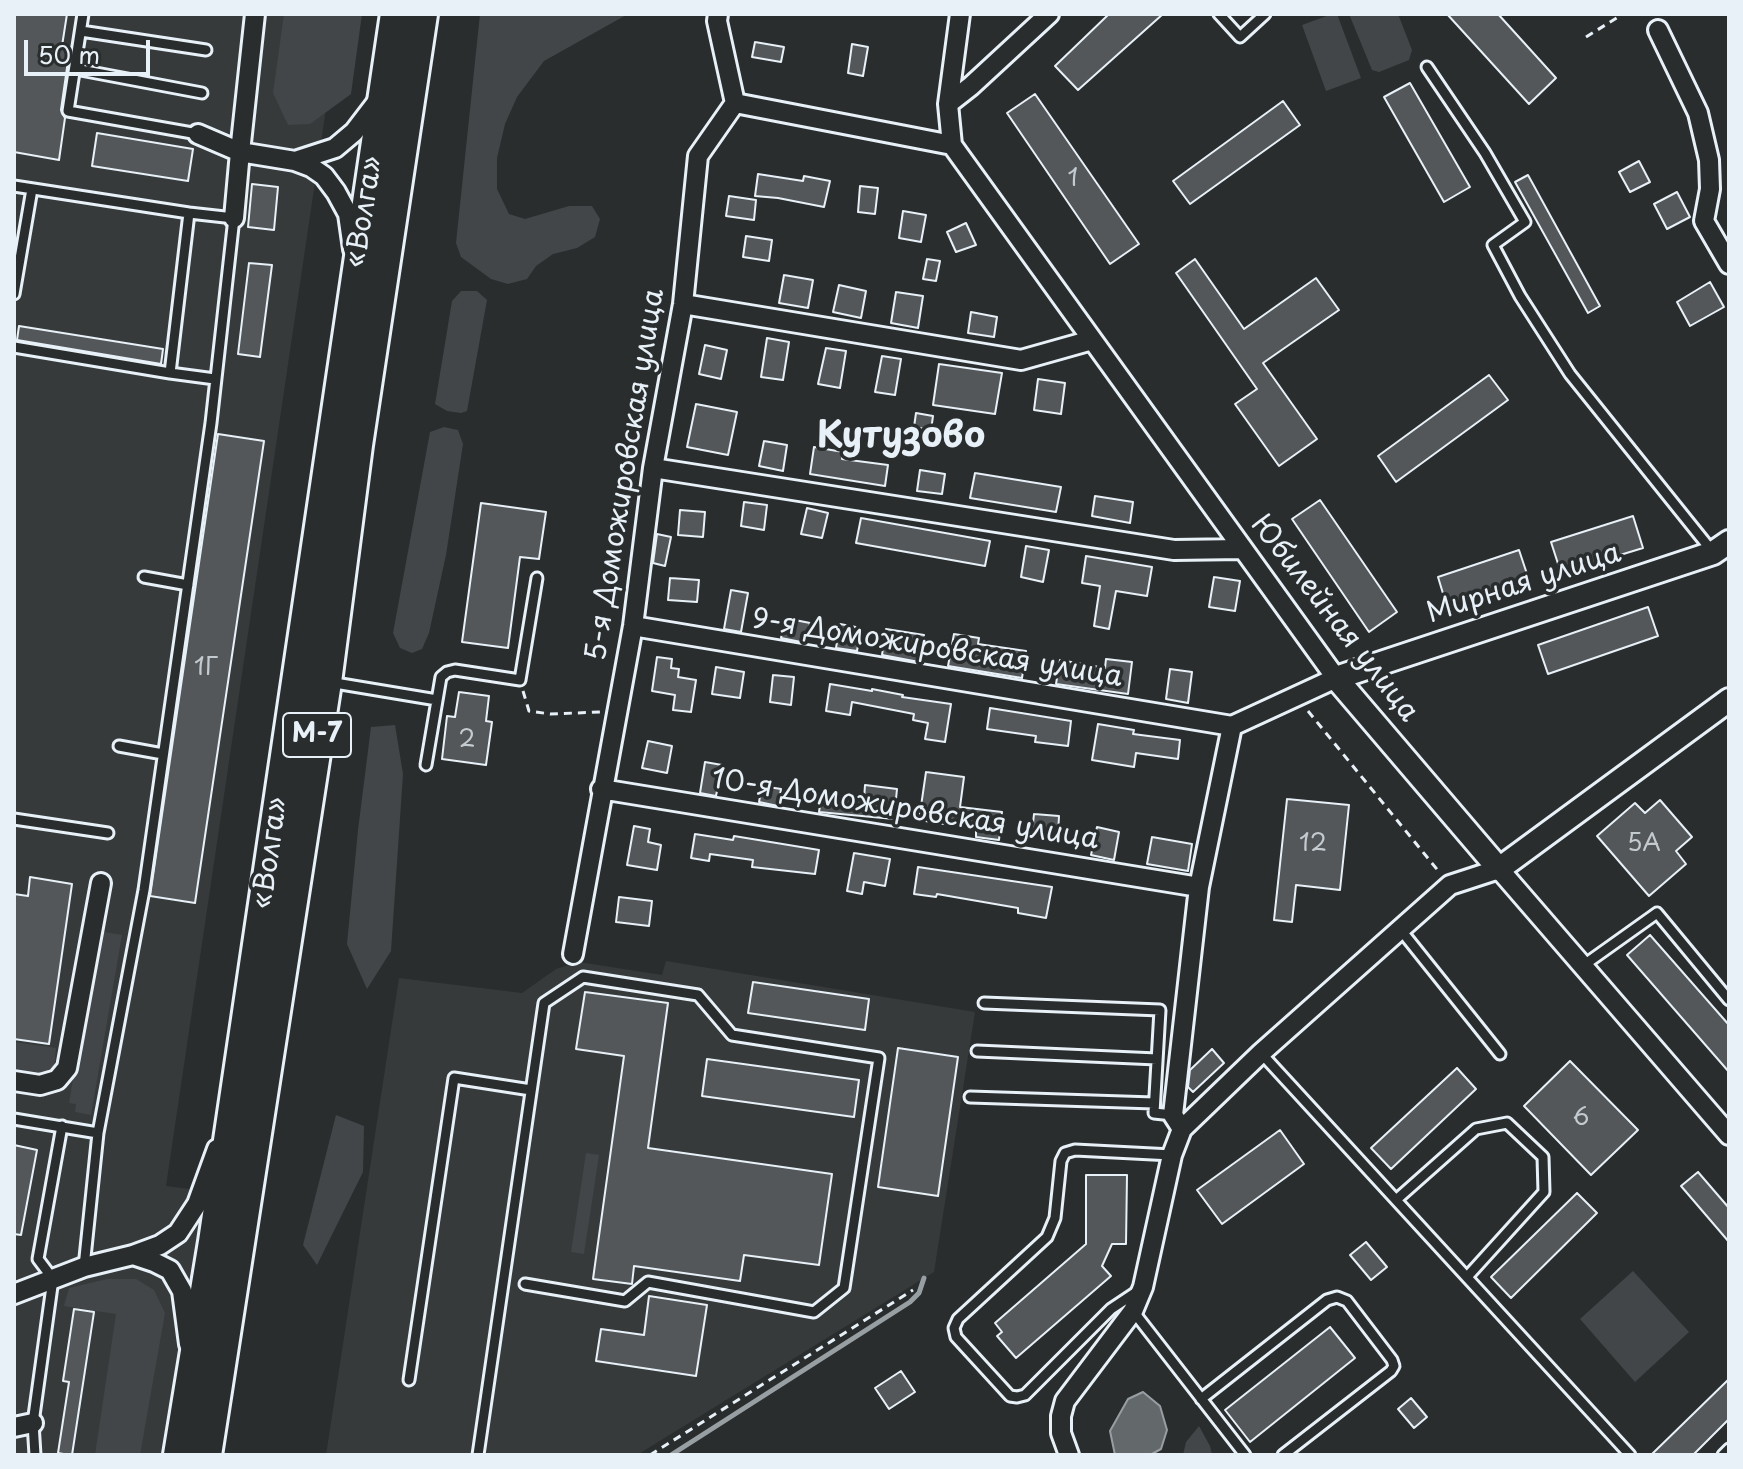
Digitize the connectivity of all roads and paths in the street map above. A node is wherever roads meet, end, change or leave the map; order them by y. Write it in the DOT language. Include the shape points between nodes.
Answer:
graph roads {
  1 [pos="83,14"];
  2 [pos="255,14"];
  3 [pos="396,14"];
  4 [pos="422,14"];
  5 [pos="718,14"];
  6 [pos="960,14"];
  7 [pos="1049,14"];
  8 [pos="1219,14"];
  9 [pos="1265,14"];
  10 [pos="1623,14"];
  11 [pos="1658,30"];
  12 [pos="81,31"];
  13 [pos="1586,37"];
  14 [pos="206,50"];
  15 [pos="1427,67"];
  16 [pos="75,69"];
  17 [pos="202,93"];
  18 [pos="384,93"];
  19 [pos="735,103"];
  20 [pos="948,104"];
  21 [pos="198,134"];
  22 [pos="952,145"];
  23 [pos="240,152"];
  24 [pos="295,161"];
  25 [pos="14,186"];
  26 [pos="32,189"];
  27 [pos="189,213"];
  28 [pos="234,218"];
  29 [pos="1729,264"];
  30 [pos="356,267"];
  31 [pos="14,294"];
  32 [pos="683,304"];
  33 [pos="1092,340"];
  34 [pos="14,347"];
  35 [pos="170,373"];
  36 [pos="215,379"];
  37 [pos="653,468"];
  38 [pos="1721,547"];
  39 [pos="1241,549"];
  40 [pos="144,577"];
  41 [pos="537,578"];
  42 [pos="188,585"];
  43 [pos="633,626"];
  44 [pos="1336,678"];
  45 [pos="520,680"];
  46 [pos="326,682"];
  47 [pos="1297,697"];
  48 [pos="437,700"];
  49 [pos="1729,700"];
  50 [pos="617,711"];
  51 [pos="1232,726"];
  52 [pos="119,746"];
  53 [pos="163,754"];
  54 [pos="426,765"];
  55 [pos="601,789"];
  56 [pos="14,819"];
  57 [pos="108,833"];
  58 [pos="1499,869"];
  59 [pos="101,883"];
  60 [pos="1450,885"];
  61 [pos="1199,887"];
  62 [pos="1400,929"];
  63 [pos="573,954"];
  64 [pos="1584,965"];
  65 [pos="1729,1000"];
  66 [pos="984,1003"];
  67 [pos="977,1051"];
  68 [pos="1261,1053"];
  69 [pos="1500,1054"];
  70 [pos="1157,1059"];
  71 [pos="14,1081"];
  72 [pos="531,1090"];
  73 [pos="970,1097"];
  74 [pos="233,1102"];
  75 [pos="1154,1103"];
  76 [pos="14,1119"];
  77 [pos="1178,1122"];
  78 [pos="62,1126"];
  79 [pos="98,1133"];
  80 [pos="1729,1135"];
  81 [pos="1172,1155"];
  82 [pos="1396,1200"];
  83 [pos="133,1255"];
  84 [pos="84,1267"];
  85 [pos="1467,1277"];
  86 [pos="53,1279"];
  87 [pos="525,1284"];
  88 [pos="1143,1287"];
  89 [pos="913,1290"];
  90 [pos="14,1294"];
  91 [pos="1133,1311"];
  92 [pos="193,1374"];
  93 [pos="409,1380"];
  94 [pos="1201,1399"];
  95 [pos="33,1423"];
  96 [pos="14,1427"];
  97 [pos="1729,1449"];
  98 [pos="35,1455"];
  99 [pos="179,1455"];
  100 [pos="206,1455"];
  101 [pos="478,1455"];
  102 [pos="650,1455"];
  103 [pos="1069,1455"];
  104 [pos="1245,1455"];
  105 [pos="1283,1455"];
  106 [pos="1630,1455"];
  107 [pos="1723,1455"];
  1 -- 12 [label="lane"];
  2 -- 23 [label="street"];
  3 -- 18 [label="highway, «Волга» / М-7"];
  4 -- 46 [label="highway, «Волга» / М-7"];
  5 -- 19 [label="street"];
  6 -- 20 [label="street"];
  7 -- 20 [label="street"];
  8 -- 9 [label="lane" via="1240,37"];
  10 -- 13 [label="path"];
  11 -- 29 [label="street" via="1698,113 1709,160 1704,221"];
  12 -- 14 [label="lane"];
  12 -- 16 [label="lane"];
  15 -- 38 [label="lane" via="1525,222 1493,245 1520,296 1570,374"];
  16 -- 17 [label="lane"];
  16 -- 21 [label="lane" via="68,111"];
  18 -- 24 [label="street" via="335,148"];
  18 -- 30 [label="highway, «Волга» / М-7"];
  19 -- 22 [label="street"];
  19 -- 32 [label="street, 5-я Доможировская улица" via="698,156"];
  20 -- 22 [label="street"];
  21 -- 23 [label="street"];
  22 -- 33 [label="street, Юбилейная улица"];
  23 -- 24 [label="street"];
  23 -- 28 [label="street"];
  24 -- 30 [label="street" via="324,176 336,192 348,214"];
  25 -- 26 [label="lane"];
  26 -- 27 [label="lane"];
  26 -- 31 [label="lane"];
  27 -- 28 [label="lane"];
  27 -- 35 [label="lane"];
  28 -- 36 [label="lane"];
  30 -- 74 [label="highway, «Волга» / М-7"];
  32 -- 33 [label="street" via="1021,360"];
  32 -- 37 [label="street, 5-я Доможировская улица"];
  33 -- 39 [label="street, Юбилейная улица"];
  34 -- 35 [label="lane"];
  35 -- 36 [label="lane"];
  36 -- 42 [label="lane"];
  37 -- 39 [label="street" via="1174,550"];
  37 -- 43 [label="street, 5-я Доможировская улица"];
  38 -- 44 [label="street, Мирная улица"];
  39 -- 44 [label="street, Юбилейная улица"];
  40 -- 42 [label="lane"];
  41 -- 45 [label="lane"];
  42 -- 53 [label="lane"];
  43 -- 50 [label="street, 5-я Доможировская улица"];
  43 -- 51 [label="street, 9-я Доможировская улица"];
  44 -- 47 [label="street"];
  44 -- 58 [label="street, Юбилейная улица"];
  45 -- 48 [label="lane" via="455,670 441,677"];
  45 -- 50 [label="path" via="529,711"];
  46 -- 48 [label="lane"];
  46 -- 100 [label="highway, «Волга» / М-7"];
  47 -- 51 [label="street"];
  47 -- 60 [label="path"];
  48 -- 54 [label="lane"];
  49 -- 58 [label="street"];
  50 -- 55 [label="street, 5-я Доможировская улица"];
  51 -- 61 [label="street"];
  52 -- 53 [label="lane"];
  53 -- 79 [label="lane" via="144,890"];
  55 -- 61 [label="street, 10-я Доможировская улица"];
  55 -- 63 [label="street, 5-я Доможировская улица"];
  56 -- 57 [label="lane"];
  58 -- 60 [label="street"];
  58 -- 64 [label="street, Юбилейная улица"];
  59 -- 71 [label="street" via="67,1068 57,1080 40,1085"];
  60 -- 62 [label="street"];
  61 -- 77 [label="street"];
  62 -- 68 [label="street"];
  62 -- 69 [label="lane"];
  64 -- 65 [label="lane" via="1657,913"];
  64 -- 80 [label="street, Юбилейная улица"];
  66 -- 70 [label="lane" via="1160,1010"];
  67 -- 70 [label="lane"];
  68 -- 77 [label="street"];
  68 -- 82 [label="lane"];
  70 -- 75 [label="lane"];
  72 -- 87 [label="lane" via="544,1003 583,977 698,995 732,1035 879,1058 844,1288 814,1312 648,1282 625,1301"];
  72 -- 93 [label="lane" via="454,1078"];
  72 -- 101 [label="lane"];
  73 -- 75 [label="lane"];
  74 -- 83 [label="street" via="197,1204 178,1233"];
  74 -- 92 [label="highway, «Волга» / М-7"];
  75 -- 77 [label="lane" via="1154,1113"];
  76 -- 78 [label="lane"];
  77 -- 81 [label="street"];
  78 -- 79 [label="lane"];
  78 -- 86 [label="lane" via="38,1259"];
  79 -- 84 [label="lane"];
  81 -- 88 [label="street"];
  81 -- 88 [label="lane" via="1065,1153 1047,1237 958,1319 956,1337 1010,1396 1025,1395 1111,1309"];
  82 -- 85 [label="lane"];
  82 -- 85 [label="lane" via="1476,1129 1507,1123 1543,1157 1544,1192"];
  83 -- 84 [label="street"];
  83 -- 92 [label="street" via="170,1270 182,1291"];
  84 -- 86 [label="street"];
  85 -- 106 [label="lane"];
  86 -- 90 [label="street"];
  86 -- 95 [label="lane"];
  88 -- 91 [label="street"];
  89 -- 102 [label="path"];
  91 -- 94 [label="lane"];
  91 -- 103 [label="street" via="1065,1401 1061,1433"];
  92 -- 99 [label="highway, «Волга» / М-7"];
  94 -- 104 [label="lane"];
  94 -- 105 [label="lane" via="1327,1300 1347,1301 1394,1366"];
  95 -- 96 [label="street"];
  95 -- 98 [label="lane"];
  97 -- 107 [label="lane"];
}
